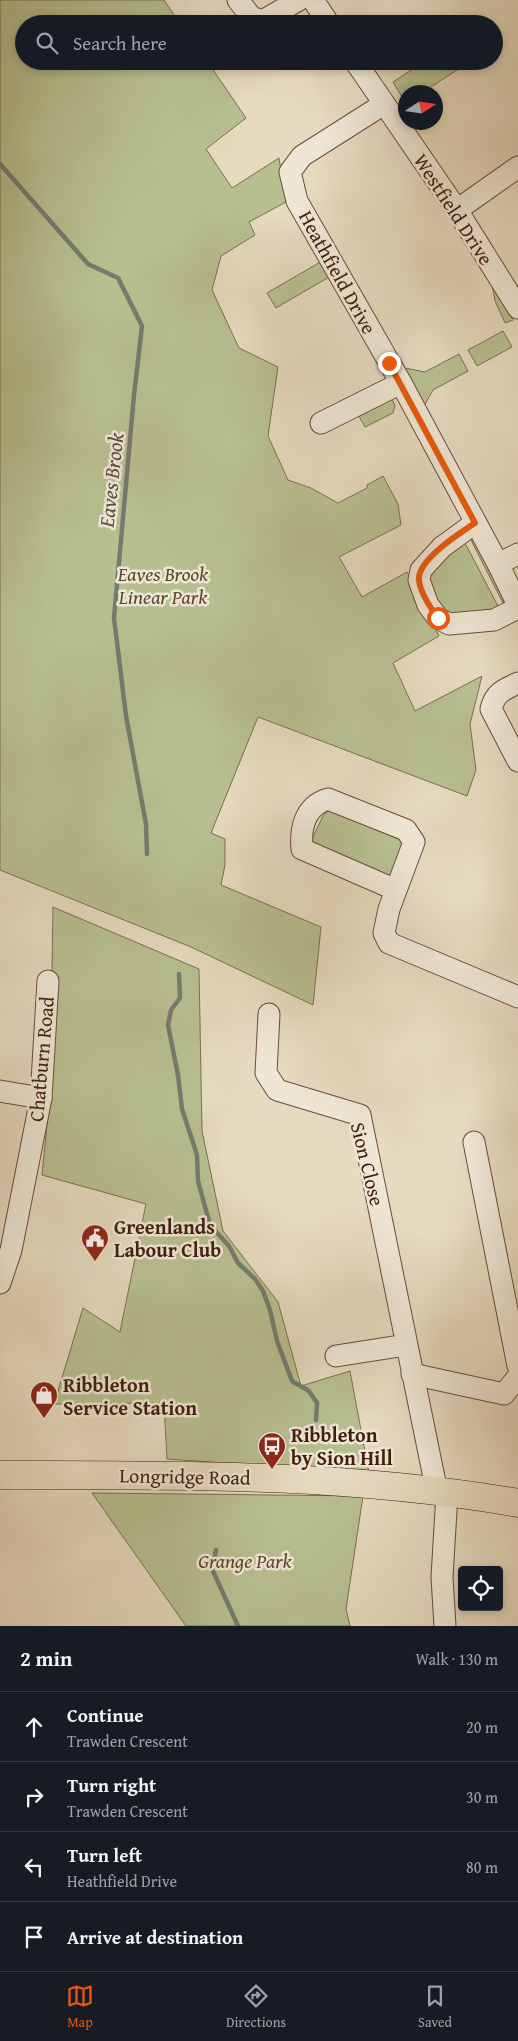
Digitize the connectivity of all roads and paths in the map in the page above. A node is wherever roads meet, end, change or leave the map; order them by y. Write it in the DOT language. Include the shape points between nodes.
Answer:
graph roads {
  1 [pos="238,0"];
  2 [pos="299,0"];
  3 [pos="313,0"];
  4 [pos="250,15"];
  5 [pos="273,15"];
  6 [pos="323,15"];
  7 [pos="361,70"];
  8 [pos="384,104"];
  9 [pos="518,167"];
  10 [pos="458,210"];
  11 [pos="518,308"];
  12 [pos="401,383"];
  13 [pos="321,424"];
  14 [pos="475,523"];
  15 [pos="518,554"];
  16 [pos="498,564"];
  17 [pos="518,607"];
  18 [pos="518,683"];
  19 [pos="518,761"];
  20 [pos="396,890"];
  21 [pos="48,980"];
  22 [pos="518,997"];
  23 [pos="269,1014"];
  24 [pos="0,1091"];
  25 [pos="41,1098"];
  26 [pos="474,1142"];
  27 [pos="0,1283"];
  28 [pos="406,1345"];
  29 [pos="336,1356"];
  30 [pos="518,1366"];
  31 [pos="412,1374"];
  32 [pos="518,1377"];
  33 [pos="0,1475"];
  34 [pos="442,1493"];
  35 [pos="518,1503"];
  36 [pos="445,1626"];
  1 -- 4 [label="street"];
  2 -- 5 [label="street"];
  3 -- 6 [label="street"];
  7 -- 8 [label="street, Westfield Drive"];
  8 -- 10 [label="street, Westfield Drive"];
  8 -- 12 [label="street, Heathfield Drive" via="302,156 290,172 298,201"];
  9 -- 10 [label="street"];
  10 -- 11 [label="street, Westfield Drive"];
  12 -- 13 [label="street"];
  12 -- 14 [label="street, Heathfield Drive"];
  14 -- 16 [label="street, Heathfield Drive"];
  14 -- 17 [label="street" via="442,547 421,570 419,580 428,605 438,618 449,624 494,620"];
  15 -- 16 [label="street"];
  16 -- 17 [label="street, Heathfield Drive"];
  18 -- 19 [label="street" via="498,692 490,709"];
  20 -- 20 [label="street" via="302,849 300,834 311,809 328,799 406,830 414,842"];
  20 -- 22 [label="street" via="384,933 390,943"];
  21 -- 25 [label="street, Chatburn Road"];
  23 -- 28 [label="street, Sion Close" via="266,1074 277,1090 360,1116"];
  24 -- 25 [label="street"];
  25 -- 27 [label="street, Chatburn Road" via="11,1250"];
  26 -- 30 [label="street"];
  28 -- 29 [label="street"];
  28 -- 31 [label="street, Sion Close"];
  31 -- 32 [label="street" via="504,1394"];
  31 -- 34 [label="street, Sion Close"];
  33 -- 34 [label="main road, Longridge Road" via="186,1474 321,1479"];
  34 -- 35 [label="main road, Longridge Road"];
  34 -- 36 [label="street, Sion Close"];
}
